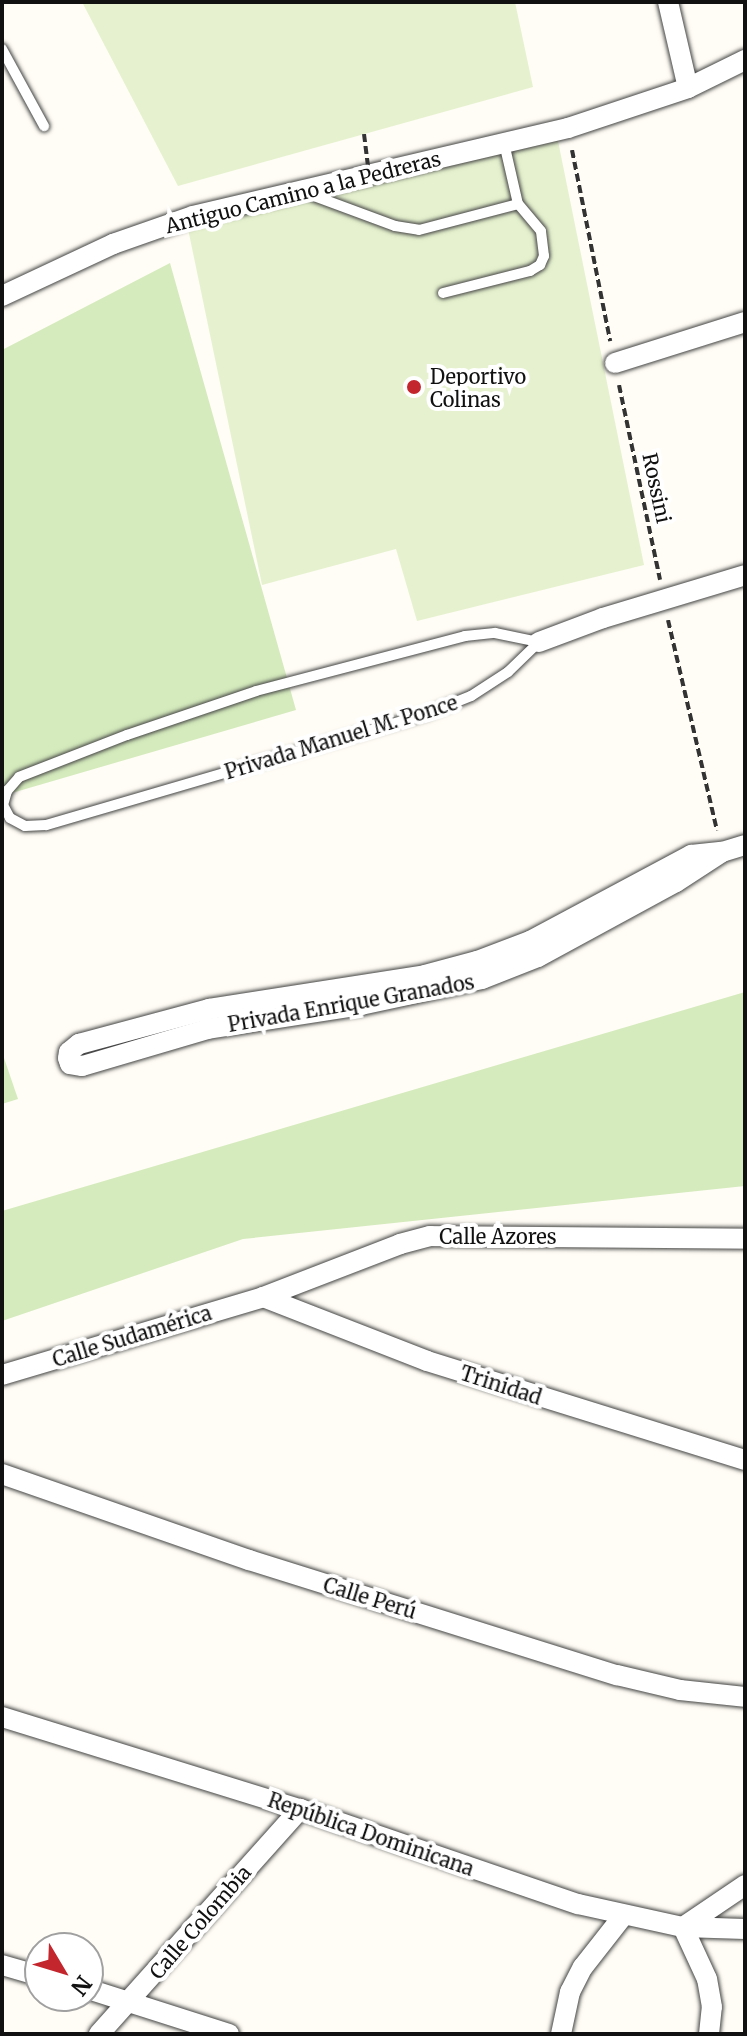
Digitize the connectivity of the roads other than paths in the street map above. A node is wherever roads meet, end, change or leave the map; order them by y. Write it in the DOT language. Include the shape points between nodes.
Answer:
graph roads {
  1 [pos="668,2"];
  2 [pos="2,49"];
  3 [pos="745,60"];
  4 [pos="7,71"];
  5 [pos="688,88"];
  6 [pos="44,126"];
  7 [pos="504,143"];
  8 [pos="300,191"];
  9 [pos="518,204"];
  10 [pos="443,293"];
  11 [pos="2,296"];
  12 [pos="745,322"];
  13 [pos="615,363"];
  14 [pos="745,575"];
  15 [pos="539,642"];
  16 [pos="745,845"];
  17 [pos="722,852"];
  18 [pos="745,1239"];
  19 [pos="263,1297"];
  20 [pos="2,1375"];
  21 [pos="745,1460"];
  22 [pos="2,1474"];
  23 [pos="745,1697"];
  24 [pos="2,1717"];
  25 [pos="300,1809"];
  26 [pos="745,1885"];
  27 [pos="623,1916"];
  28 [pos="683,1927"];
  29 [pos="745,1929"];
  30 [pos="2,1965"];
  31 [pos="24,1971"];
  32 [pos="104,1994"];
  33 [pos="130,2001"];
  34 [pos="99,2034"];
  35 [pos="229,2034"];
  36 [pos="561,2034"];
  37 [pos="709,2034"];
  1 -- 5 [label="street"];
  2 -- 4 [label="lane"];
  3 -- 5 [label="street, Antiguo Camino a la Pedreras"];
  4 -- 6 [label="lane"];
  5 -- 7 [label="street, Antiguo Camino a la Pedreras"];
  7 -- 8 [label="street, Antiguo Camino a la Pedreras"];
  7 -- 9 [label="lane"];
  8 -- 9 [label="lane" via="419,230"];
  8 -- 11 [label="street, Antiguo Camino a la Pedreras" via="193,216 113,244"];
  9 -- 10 [label="lane" via="541,231 540,265"];
  12 -- 13 [label="street"];
  14 -- 15 [label="street, Privada Manuel M. Ponce"];
  15 -- 15 [label="lane, Privada Manuel M. Ponce" via="508,672 471,696 426,714 46,825 25,826 10,818 3,805 13,784 34,770 256,691 465,636 495,633"];
  16 -- 17 [label="street"];
  17 -- 17 [label="street, Privada Enrique Granados" via="691,855 530,941 477,961 425,975 209,1009 79,1044 68,1058 70,1064 82,1066 208,1029 482,979 538,957"];
  18 -- 19 [label="street, Calle Azores" via="430,1236"];
  19 -- 20 [label="street, Calle Sudamérica"];
  19 -- 21 [label="street, Trinidad" via="427,1361"];
  22 -- 23 [label="street, Calle Perú" via="249,1560 617,1675 680,1690"];
  24 -- 25 [label="street, República Dominicana"];
  25 -- 27 [label="street, República Dominicana"];
  25 -- 33 [label="street, Calle Colombia"];
  26 -- 28 [label="street"];
  27 -- 28 [label="street, República Dominicana"];
  27 -- 36 [label="street" via="583,1967 570,1992"];
  28 -- 29 [label="street, República Dominicana"];
  28 -- 37 [label="street" via="707,1979"];
  30 -- 31 [label="street"];
  32 -- 33 [label="street"];
  33 -- 34 [label="street, Calle Colombia"];
  33 -- 35 [label="street"];
}
